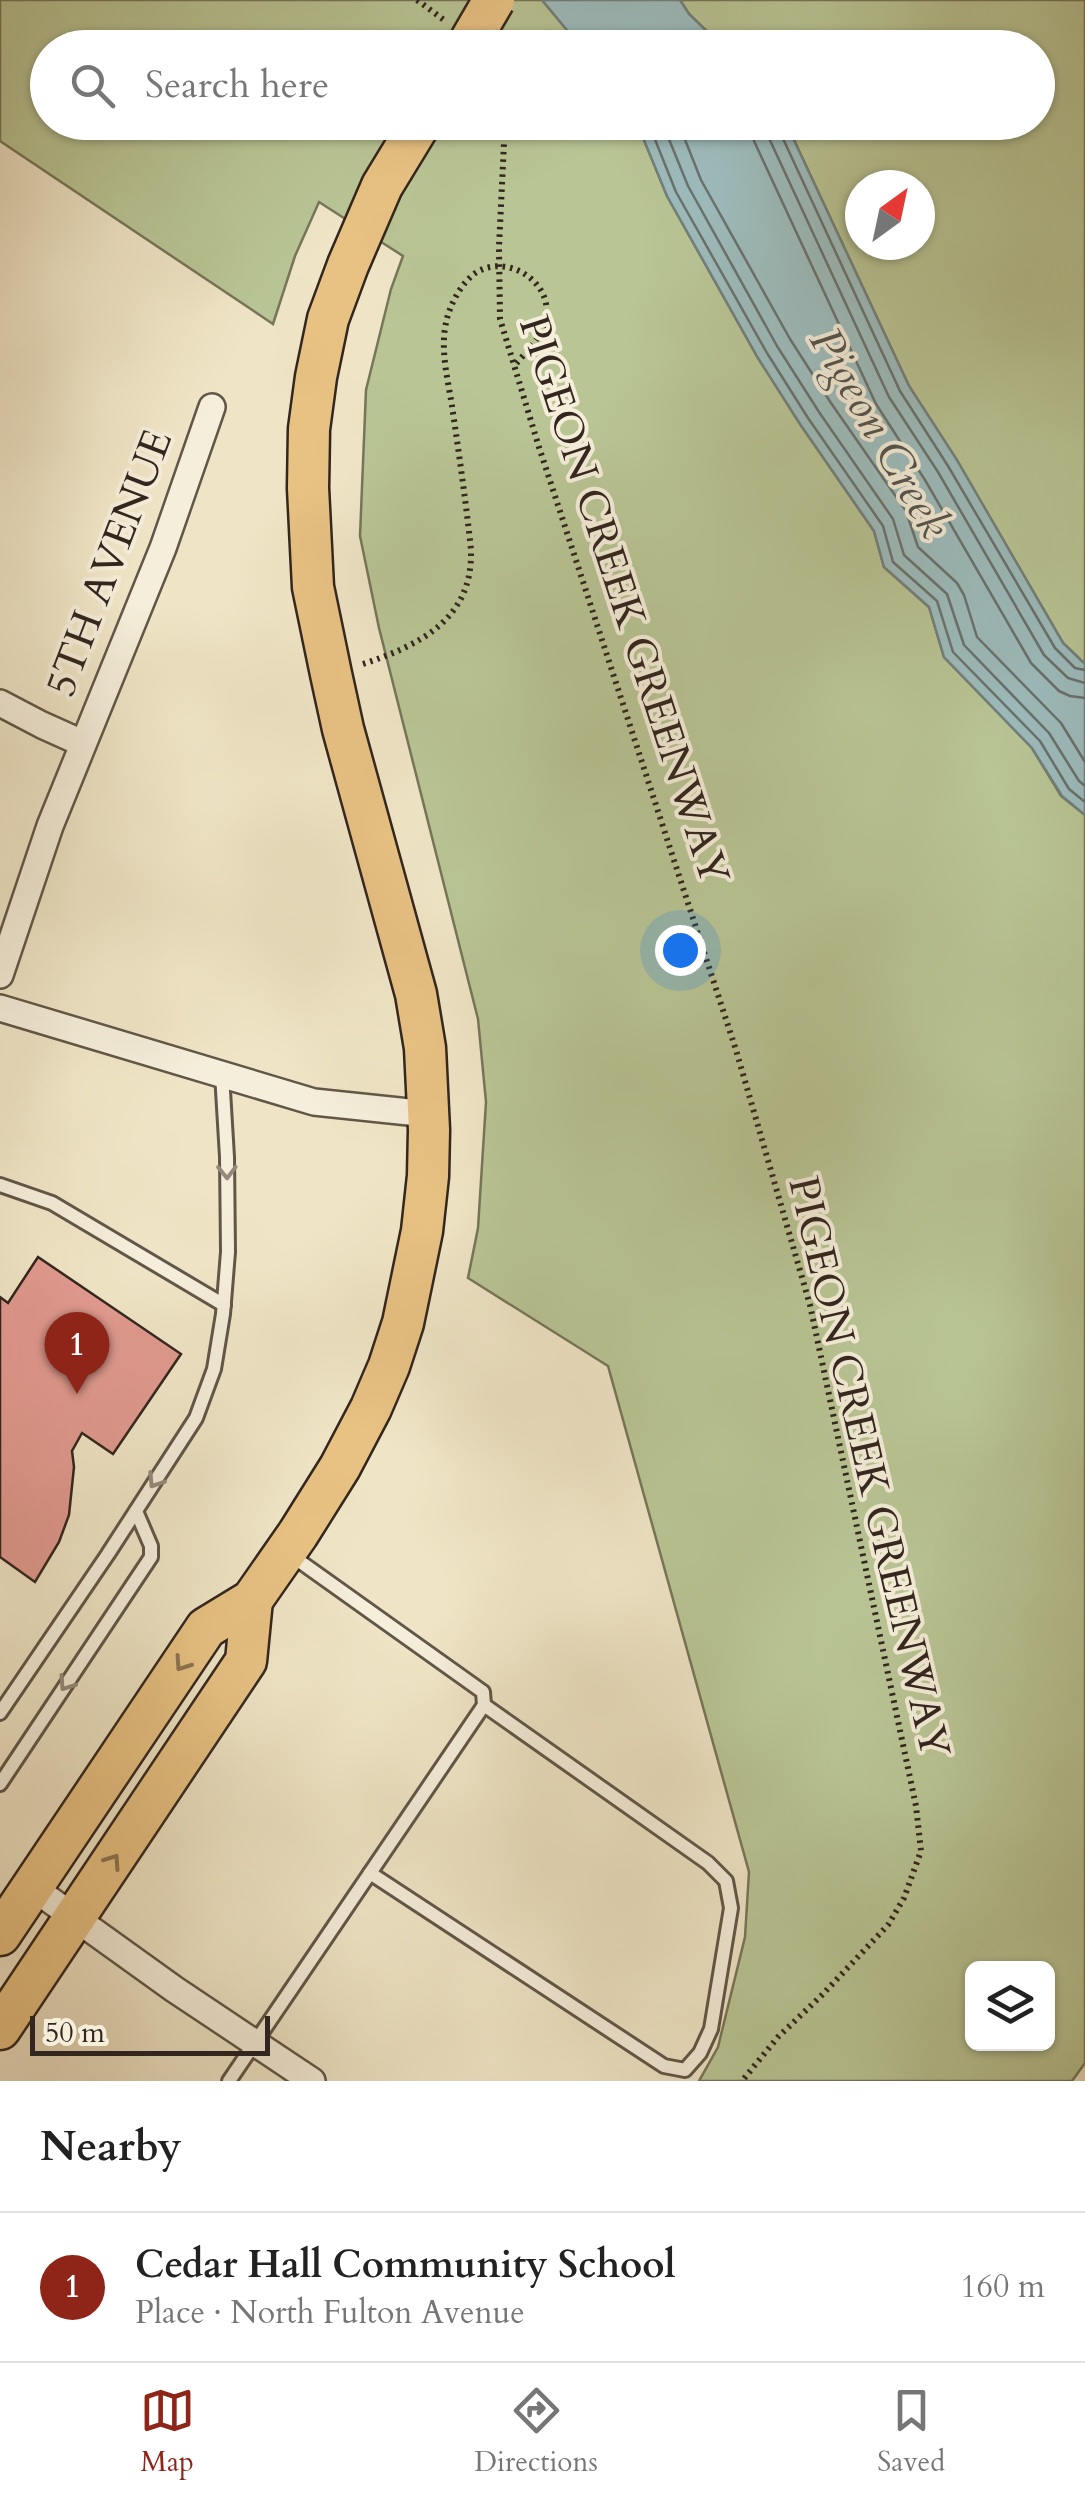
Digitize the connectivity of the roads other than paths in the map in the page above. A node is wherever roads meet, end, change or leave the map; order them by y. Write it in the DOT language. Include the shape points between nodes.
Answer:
graph roads {
  1 [pos="494,0"];
  2 [pos="476,30"];
  3 [pos="410,140"];
  4 [pos="212,406"];
  5 [pos="0,703"];
  6 [pos="82,743"];
  7 [pos="0,975"];
  8 [pos="0,1008"];
  9 [pos="222,1074"];
  10 [pos="428,1114"];
  11 [pos="0,1184"];
  12 [pos="224,1305"];
  13 [pos="136,1511"];
  14 [pos="286,1552"];
  15 [pos="252,1600"];
  16 [pos="484,1705"];
  17 [pos="0,1713"];
  18 [pos="0,1784"];
  19 [pos="370,1872"];
  20 [pos="32,1888"];
  21 [pos="74,1918"];
  22 [pos="0,1935"];
  23 [pos="0,2029"];
  24 [pos="254,2042"];
  25 [pos="228,2081"];
  26 [pos="312,2081"];
  1 -- 2 [label="main road, bridge"];
  3 -- 10 [label="main road" via="382,186 328,319 316,377 308,488 313,587 343,728 416,994"];
  4 -- 6 [label="street, 5TH AVENUE" via="163,548"];
  5 -- 6 [label="street"];
  6 -- 7 [label="street, 5TH AVENUE"];
  8 -- 9 [label="street"];
  9 -- 10 [label="street" via="314,1102"];
  9 -- 12 [label="lane, one-way"];
  10 -- 14 [label="main road" via="422,1231 403,1323 371,1408"];
  11 -- 12 [label="lane" via="52,1203"];
  12 -- 13 [label="lane, one-way" via="214,1369 196,1418"];
  13 -- 17 [label="lane"];
  13 -- 18 [label="lane, one-way" via="151,1557"];
  14 -- 15 [label="main road"];
  14 -- 16 [label="lane" via="483,1692"];
  15 -- 20 [label="main road, one-way" via="206,1628"];
  21 -- 15 [label="main road, one-way" via="246,1661"];
  16 -- 19 [label="lane"];
  16 -- 19 [label="lane" via="726,1881 731,1908 711,2030 700,2053 685,2070 664,2066"];
  19 -- 24 [label="lane"];
  20 -- 21 [label="street"];
  20 -- 22 [label="main road"];
  21 -- 23 [label="main road"];
  21 -- 24 [label="street"];
  24 -- 25 [label="lane"];
  24 -- 26 [label="street"];
}
